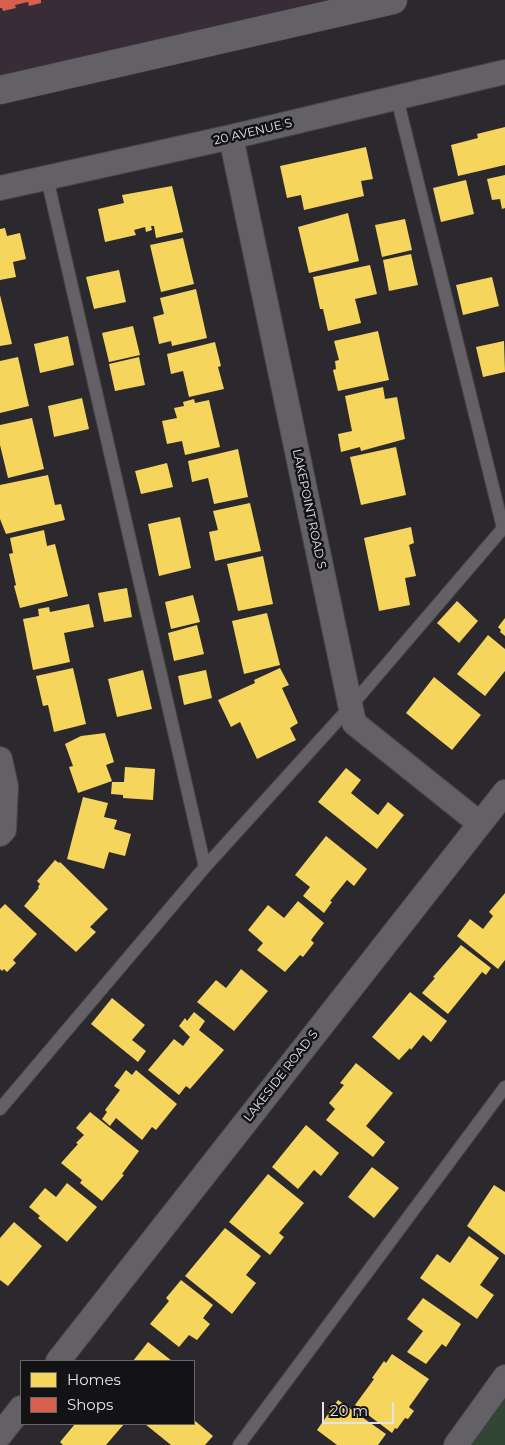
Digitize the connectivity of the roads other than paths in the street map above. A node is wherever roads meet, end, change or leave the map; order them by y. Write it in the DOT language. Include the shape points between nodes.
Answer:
graph roads {
  1 [pos="393,0"];
  2 [pos="505,72"];
  3 [pos="0,90"];
  4 [pos="397,98"];
  5 [pos="231,137"];
  6 [pos="48,178"];
  7 [pos="0,188"];
  8 [pos="504,527"];
  9 [pos="350,707"];
  10 [pos="0,760"];
  11 [pos="505,792"];
  12 [pos="479,823"];
  13 [pos="0,834"];
  14 [pos="205,867"];
  15 [pos="505,1087"];
  16 [pos="0,1109"];
  17 [pos="59,1360"];
  18 [pos="505,1378"];
  19 [pos="20,1409"];
  20 [pos="0,1435"];
  21 [pos="240,1445"];
  22 [pos="456,1445"];
  1 -- 3 [label="street"];
  2 -- 4 [label="street, 20 AVENUE S"];
  4 -- 5 [label="street, 20 AVENUE S"];
  4 -- 8 [label="lane"];
  5 -- 6 [label="street, 20 AVENUE S"];
  5 -- 9 [label="street, LAKEPOINT ROAD S"];
  6 -- 7 [label="street, 20 AVENUE S"];
  6 -- 14 [label="lane"];
  8 -- 9 [label="lane"];
  9 -- 12 [label="street, LAKEPOINT ROAD S" via="354,723"];
  9 -- 14 [label="lane"];
  10 -- 13 [label="street" via="6,786 4,830"];
  11 -- 12 [label="street, LAKESIDE ROAD S"];
  12 -- 17 [label="street, LAKESIDE ROAD S"];
  14 -- 16 [label="lane"];
  15 -- 21 [label="lane"];
  18 -- 22 [label="street"];
  19 -- 20 [label="street"];
}
